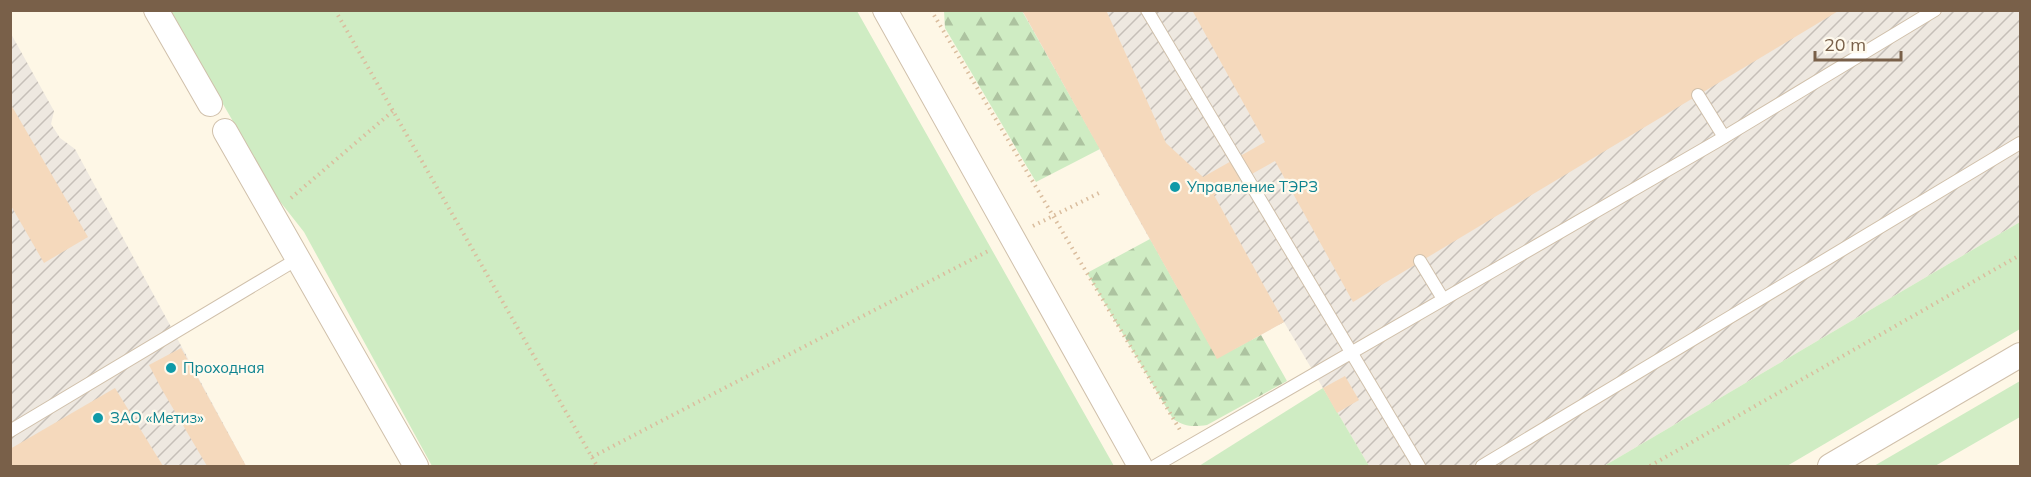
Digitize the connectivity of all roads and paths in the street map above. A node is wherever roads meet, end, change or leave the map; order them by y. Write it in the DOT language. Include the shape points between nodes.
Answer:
graph roads {
  1 [pos="156,10"];
  2 [pos="335,10"];
  3 [pos="931,10"];
  4 [pos="1147,10"];
  5 [pos="889,12"];
  6 [pos="1928,12"];
  7 [pos="1698,95"];
  8 [pos="210,104"];
  9 [pos="393,111"];
  10 [pos="225,131"];
  11 [pos="1724,137"];
  12 [pos="2020,143"];
  13 [pos="1099,193"];
  14 [pos="273,214"];
  15 [pos="1054,214"];
  16 [pos="1014,237"];
  17 [pos="2020,255"];
  18 [pos="299,258"];
  19 [pos="1420,261"];
  20 [pos="1443,299"];
  21 [pos="1352,352"];
  22 [pos="2020,355"];
  23 [pos="10,431"];
  24 [pos="1189,446"];
  25 [pos="592,457"];
  26 [pos="416,466"];
  27 [pos="597,466"];
  28 [pos="1140,466"];
  29 [pos="1155,466"];
  30 [pos="1419,466"];
  31 [pos="1482,466"];
  32 [pos="1650,466"];
  33 [pos="1830,466"];
  1 -- 8 [label="street"];
  2 -- 9 [label="path"];
  3 -- 15 [label="path"];
  4 -- 21 [label="lane"];
  5 -- 16 [label="street"];
  6 -- 11 [label="lane"];
  7 -- 11 [label="lane"];
  9 -- 14 [label="path"];
  9 -- 25 [label="path"];
  10 -- 14 [label="street"];
  11 -- 20 [label="lane"];
  12 -- 31 [label="lane"];
  13 -- 15 [label="path"];
  14 -- 18 [label="street"];
  15 -- 16 [label="path"];
  15 -- 24 [label="path"];
  16 -- 25 [label="path"];
  16 -- 28 [label="street"];
  17 -- 32 [label="path"];
  18 -- 23 [label="lane"];
  18 -- 26 [label="street"];
  19 -- 20 [label="lane"];
  20 -- 21 [label="lane"];
  21 -- 24 [label="lane"];
  21 -- 30 [label="lane"];
  22 -- 33 [label="street"];
  24 -- 29 [label="lane"];
  25 -- 27 [label="path"];
}
